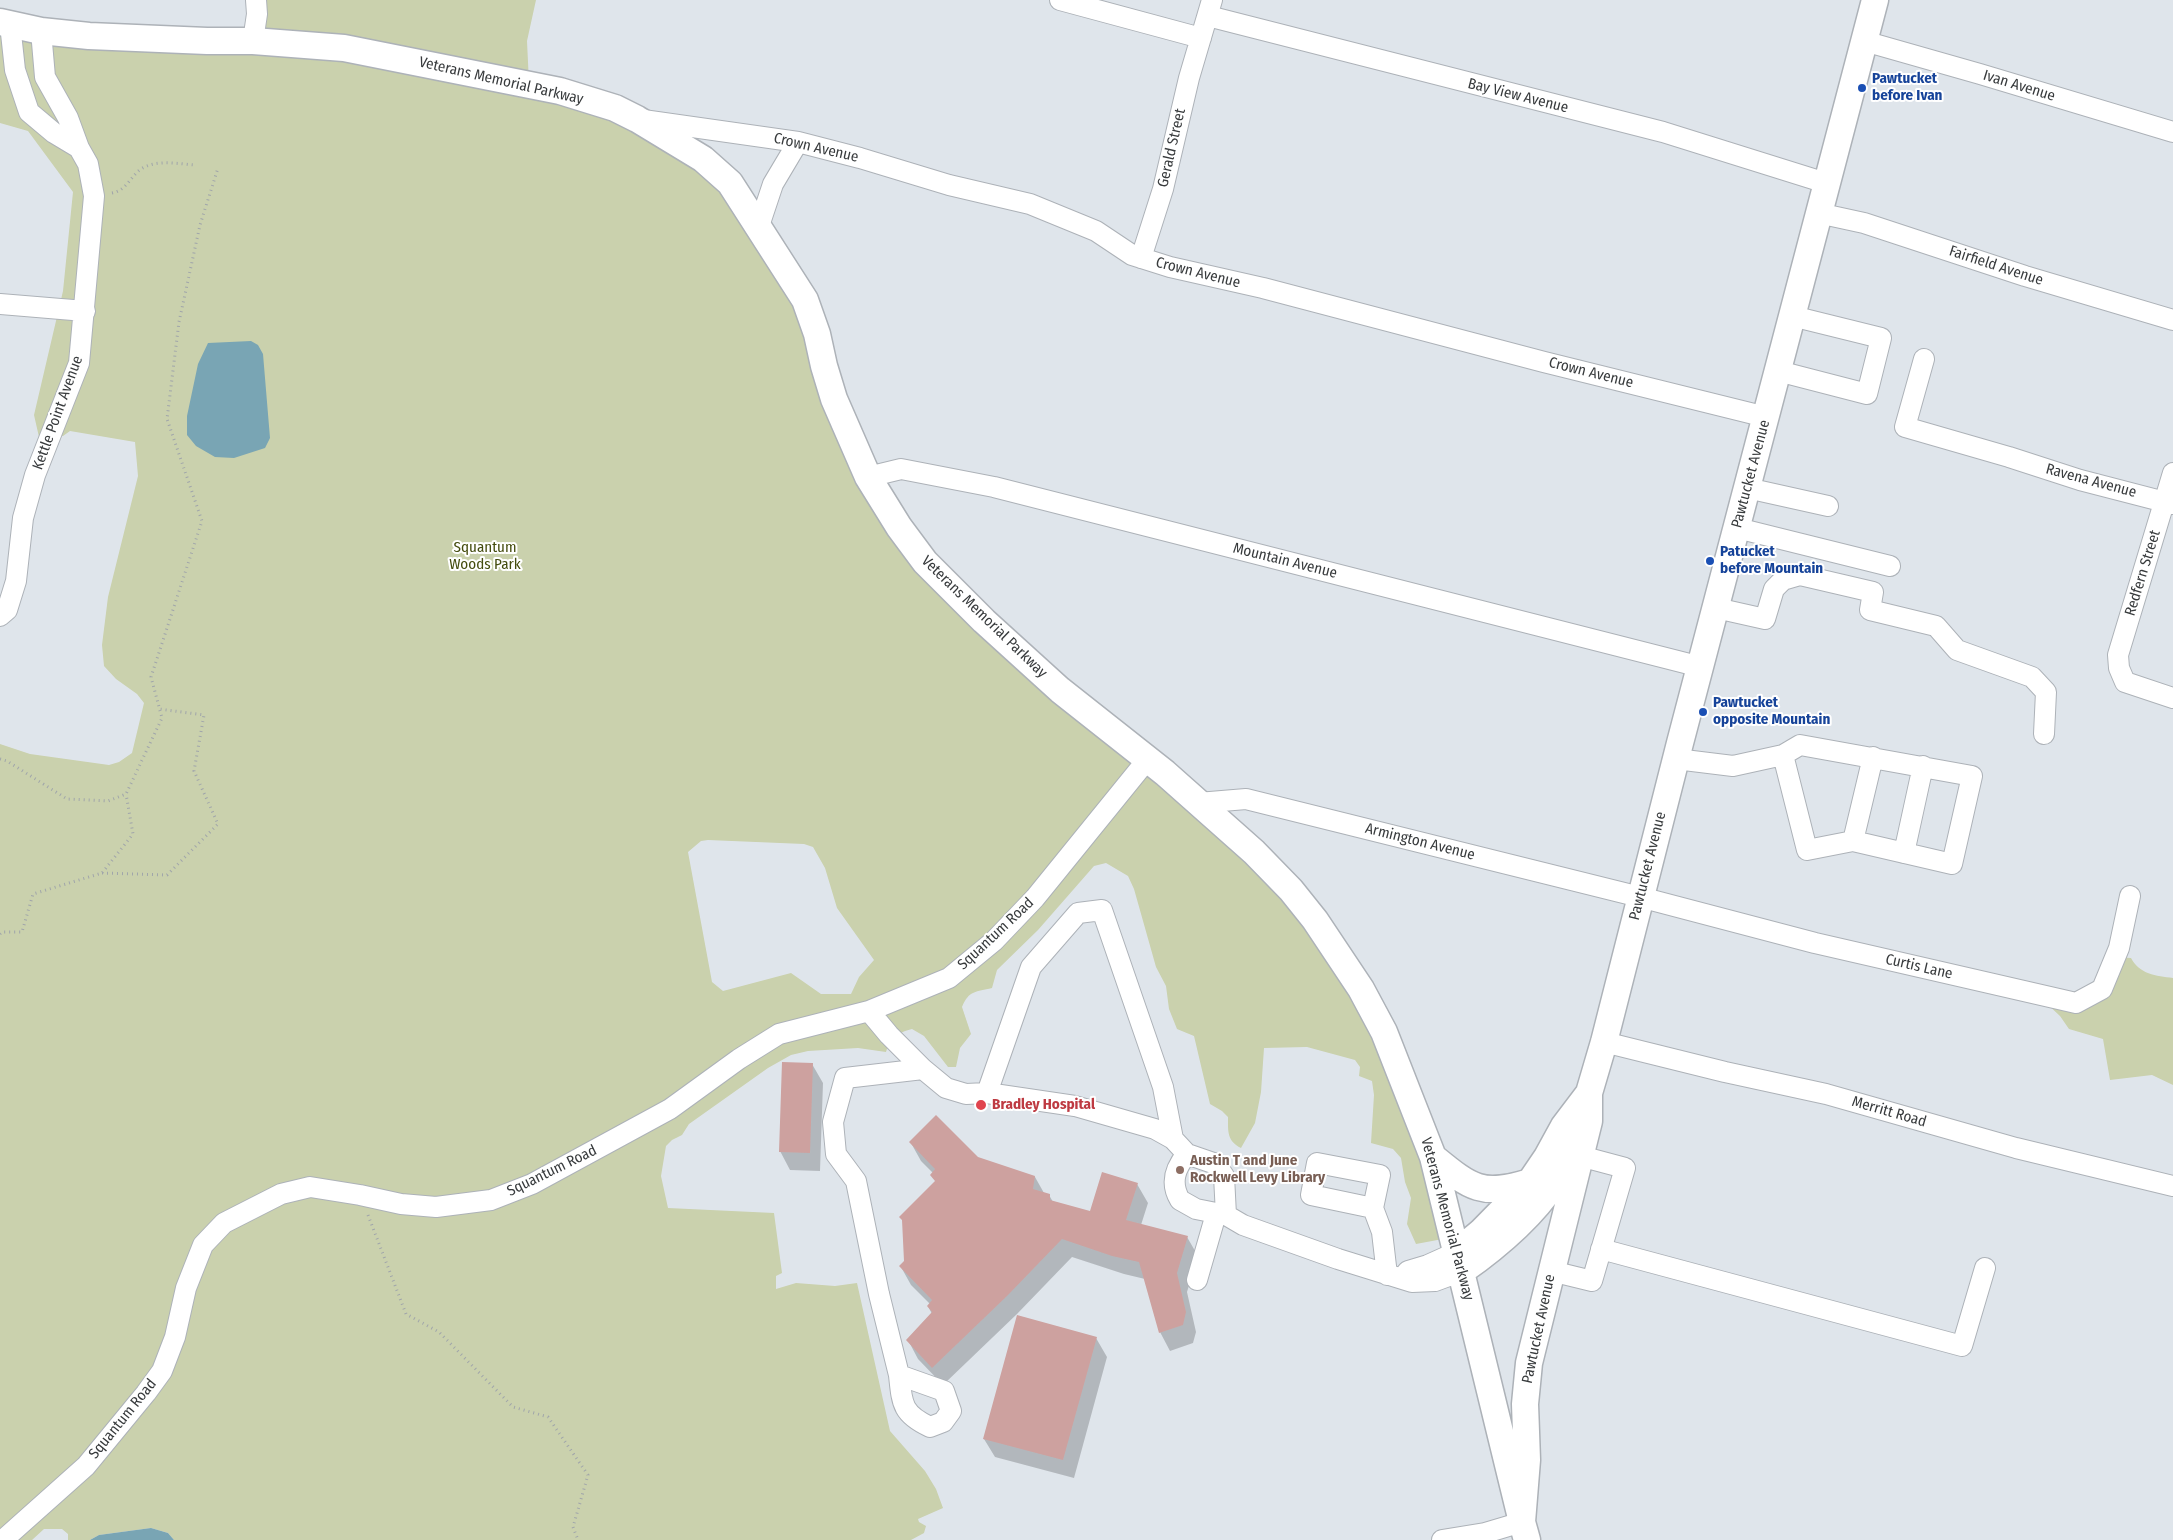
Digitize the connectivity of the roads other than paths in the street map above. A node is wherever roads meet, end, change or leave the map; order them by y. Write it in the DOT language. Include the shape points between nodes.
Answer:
graph roads {
  1 [pos="256,0"];
  2 [pos="1060,0"];
  3 [pos="1875,0"];
  4 [pos="1210,8"];
  5 [pos="5,23"];
  6 [pos="41,31"];
  7 [pos="1201,38"];
  8 [pos="253,42"];
  9 [pos="1864,42"];
  10 [pos="637,119"];
  11 [pos="2173,132"];
  12 [pos="798,142"];
  13 [pos="79,148"];
  14 [pos="1826,183"];
  15 [pos="1818,213"];
  16 [pos="759,226"];
  17 [pos="1141,258"];
  18 [pos="0,304"];
  19 [pos="85,311"];
  20 [pos="1792,316"];
  21 [pos="2173,320"];
  22 [pos="1924,359"];
  23 [pos="1778,371"];
  24 [pos="1766,417"];
  25 [pos="2173,473"];
  26 [pos="868,477"];
  27 [pos="1747,488"];
  28 [pos="2169,502"];
  29 [pos="1828,506"];
  30 [pos="1737,528"];
  31 [pos="1890,566"];
  32 [pos="1716,608"];
  33 [pos="0,616"];
  34 [pos="1701,667"];
  35 [pos="2173,698"];
  36 [pos="2044,734"];
  37 [pos="1783,755"];
  38 [pos="1872,758"];
  39 [pos="1676,759"];
  40 [pos="1148,760"];
  41 [pos="1923,766"];
  42 [pos="1198,803"];
  43 [pos="1853,841"];
  44 [pos="1904,852"];
  45 [pos="2130,896"];
  46 [pos="1640,897"];
  47 [pos="869,1011"];
  48 [pos="1604,1042"];
  49 [pos="923,1069"];
  50 [pos="987,1093"];
  51 [pos="1589,1093"];
  52 [pos="1589,1121"];
  53 [pos="1173,1139"];
  54 [pos="1187,1154"];
  55 [pos="1580,1156"];
  56 [pos="1433,1157"];
  57 [pos="1530,1182"];
  58 [pos="2173,1186"];
  59 [pos="1373,1208"];
  60 [pos="1221,1215"];
  61 [pos="1602,1249"];
  62 [pos="1460,1261"];
  63 [pos="1985,1268"];
  64 [pos="1551,1271"];
  65 [pos="1395,1276"];
  66 [pos="1197,1280"];
  67 [pos="899,1375"];
  68 [pos="1524,1531"];
  69 [pos="3,1540"];
  70 [pos="1442,1540"];
  1 -- 8 [label="street"];
  2 -- 7 [label="street"];
  3 -- 9 [label="main road, Pawtucket Avenue"];
  4 -- 7 [label="street, Gerald Street"];
  4 -- 14 [label="street, Bay View Avenue" via="1663,132"];
  5 -- 6 [label="main road, Veterans Memorial Parkway"];
  5 -- 13 [label="street" via="15,70 29,112"];
  6 -- 8 [label="main road, Veterans Memorial Parkway"];
  6 -- 13 [label="street, Kettle Point Avenue" via="45,77 68,118"];
  7 -- 17 [label="street, Gerald Street" via="1163,189"];
  8 -- 10 [label="main road, Veterans Memorial Parkway" via="344,48 449,68 560,91 615,108"];
  9 -- 11 [label="street, Ivan Avenue"];
  9 -- 14 [label="main road, Pawtucket Avenue"];
  10 -- 12 [label="street, Crown Avenue"];
  10 -- 16 [label="main road, Veterans Memorial Parkway" via="703,159 730,183"];
  12 -- 16 [label="street" via="773,184"];
  12 -- 17 [label="street, Crown Avenue" via="949,185 1030,204 1096,231"];
  13 -- 19 [label="street, Kettle Point Avenue" via="88,164 94,196"];
  14 -- 15 [label="main road, Pawtucket Avenue"];
  15 -- 20 [label="main road, Pawtucket Avenue"];
  15 -- 21 [label="street, Fairfield Avenue" via="1864,224"];
  16 -- 26 [label="main road, Veterans Memorial Parkway" via="804,300 834,400"];
  17 -- 24 [label="street, Crown Avenue"];
  18 -- 19 [label="street"];
  19 -- 33 [label="street, Kettle Point Avenue" via="79,363 35,475 23,518 16,580 7,610"];
  20 -- 23 [label="main road, Pawtucket Avenue"];
  20 -- 23 [label="street" via="1881,338 1867,394"];
  22 -- 28 [label="street, Ravena Avenue" via="1905,427 2080,480"];
  23 -- 24 [label="main road, Pawtucket Avenue"];
  24 -- 27 [label="main road, Pawtucket Avenue"];
  25 -- 28 [label="street, Redfern Street"];
  26 -- 34 [label="street, Mountain Avenue" via="901,469 994,487"];
  26 -- 40 [label="main road, Veterans Memorial Parkway" via="925,562 1060,690"];
  27 -- 29 [label="street"];
  27 -- 30 [label="main road, Pawtucket Avenue"];
  28 -- 35 [label="street, Redfern Street" via="2118,655 2125,682"];
  30 -- 31 [label="street"];
  30 -- 32 [label="main road, Pawtucket Avenue"];
  32 -- 34 [label="main road, Pawtucket Avenue"];
  32 -- 36 [label="street" via="1765,620 1774,589 1783,580 1800,574 1872,592 1870,610 1936,626 1957,650 2032,677 2046,692"];
  34 -- 39 [label="main road, Pawtucket Avenue"];
  37 -- 38 [label="street" via="1800,745"];
  37 -- 39 [label="street" via="1733,766"];
  37 -- 43 [label="street" via="1807,850"];
  38 -- 41 [label="street"];
  38 -- 43 [label="street"];
  39 -- 46 [label="main road, Pawtucket Avenue"];
  40 -- 42 [label="main road, Veterans Memorial Parkway"];
  40 -- 47 [label="street, Squantum Road" via="1035,898 994,941 949,978"];
  41 -- 44 [label="street"];
  41 -- 44 [label="street" via="1972,776 1952,864"];
  42 -- 46 [label="street, Armington Avenue" via="1246,799"];
  42 -- 56 [label="main road, Veterans Memorial Parkway" via="1291,890 1339,953 1384,1032"];
  43 -- 44 [label="street"];
  45 -- 46 [label="street, Curtis Lane" via="2118,948 2102,989 2076,1002 1815,943"];
  46 -- 48 [label="main road, Pawtucket Avenue"];
  47 -- 49 [label="street"];
  47 -- 69 [label="street, Squantum Road" via="779,1034 670,1109 532,1184 491,1200 436,1207 401,1204 310,1187 281,1194 224,1223 203,1245 186,1288 176,1337 162,1371 146,1394 86,1466"];
  48 -- 51 [label="main road, Pawtucket Avenue"];
  48 -- 58 [label="street, Merritt Road" via="1826,1094 2016,1148"];
  49 -- 50 [label="street" via="946,1088 966,1094"];
  49 -- 67 [label="street" via="845,1078 833,1122 836,1154 856,1181"];
  50 -- 53 [label="street" via="1075,1106 1155,1129"];
  50 -- 53 [label="street" via="1031,967 1078,913 1102,910 1163,1087"];
  51 -- 52 [label="main road, Pawtucket Avenue"];
  51 -- 57 [label="main road, Pawtucket Avenue" via="1564,1126"];
  52 -- 55 [label="main road, Pawtucket Avenue"];
  52 -- 62 [label="main road, Pawtucket Avenue" via="1554,1184 1512,1232"];
  53 -- 54 [label="street"];
  54 -- 60 [label="street" via="1216,1164 1224,1176"];
  54 -- 60 [label="street" via="1177,1165 1175,1175 1180,1200 1196,1209"];
  55 -- 61 [label="street" via="1625,1168"];
  55 -- 64 [label="main road, Pawtucket Avenue"];
  56 -- 57 [label="main road" via="1461,1179 1480,1188 1501,1189"];
  56 -- 62 [label="main road, Veterans Memorial Parkway"];
  57 -- 62 [label="main road, Pawtucket Avenue" via="1481,1232"];
  59 -- 65 [label="street"];
  60 -- 65 [label="street"];
  60 -- 66 [label="street"];
  61 -- 63 [label="street" via="1962,1346"];
  61 -- 64 [label="street" via="1592,1281"];
  62 -- 65 [label="street" via="1428,1265"];
  62 -- 68 [label="main road, Veterans Memorial Parkway"];
  64 -- 68 [label="main road, Pawtucket Avenue" via="1529,1363 1525,1404"];
  68 -- 70 [label="street"];
}
